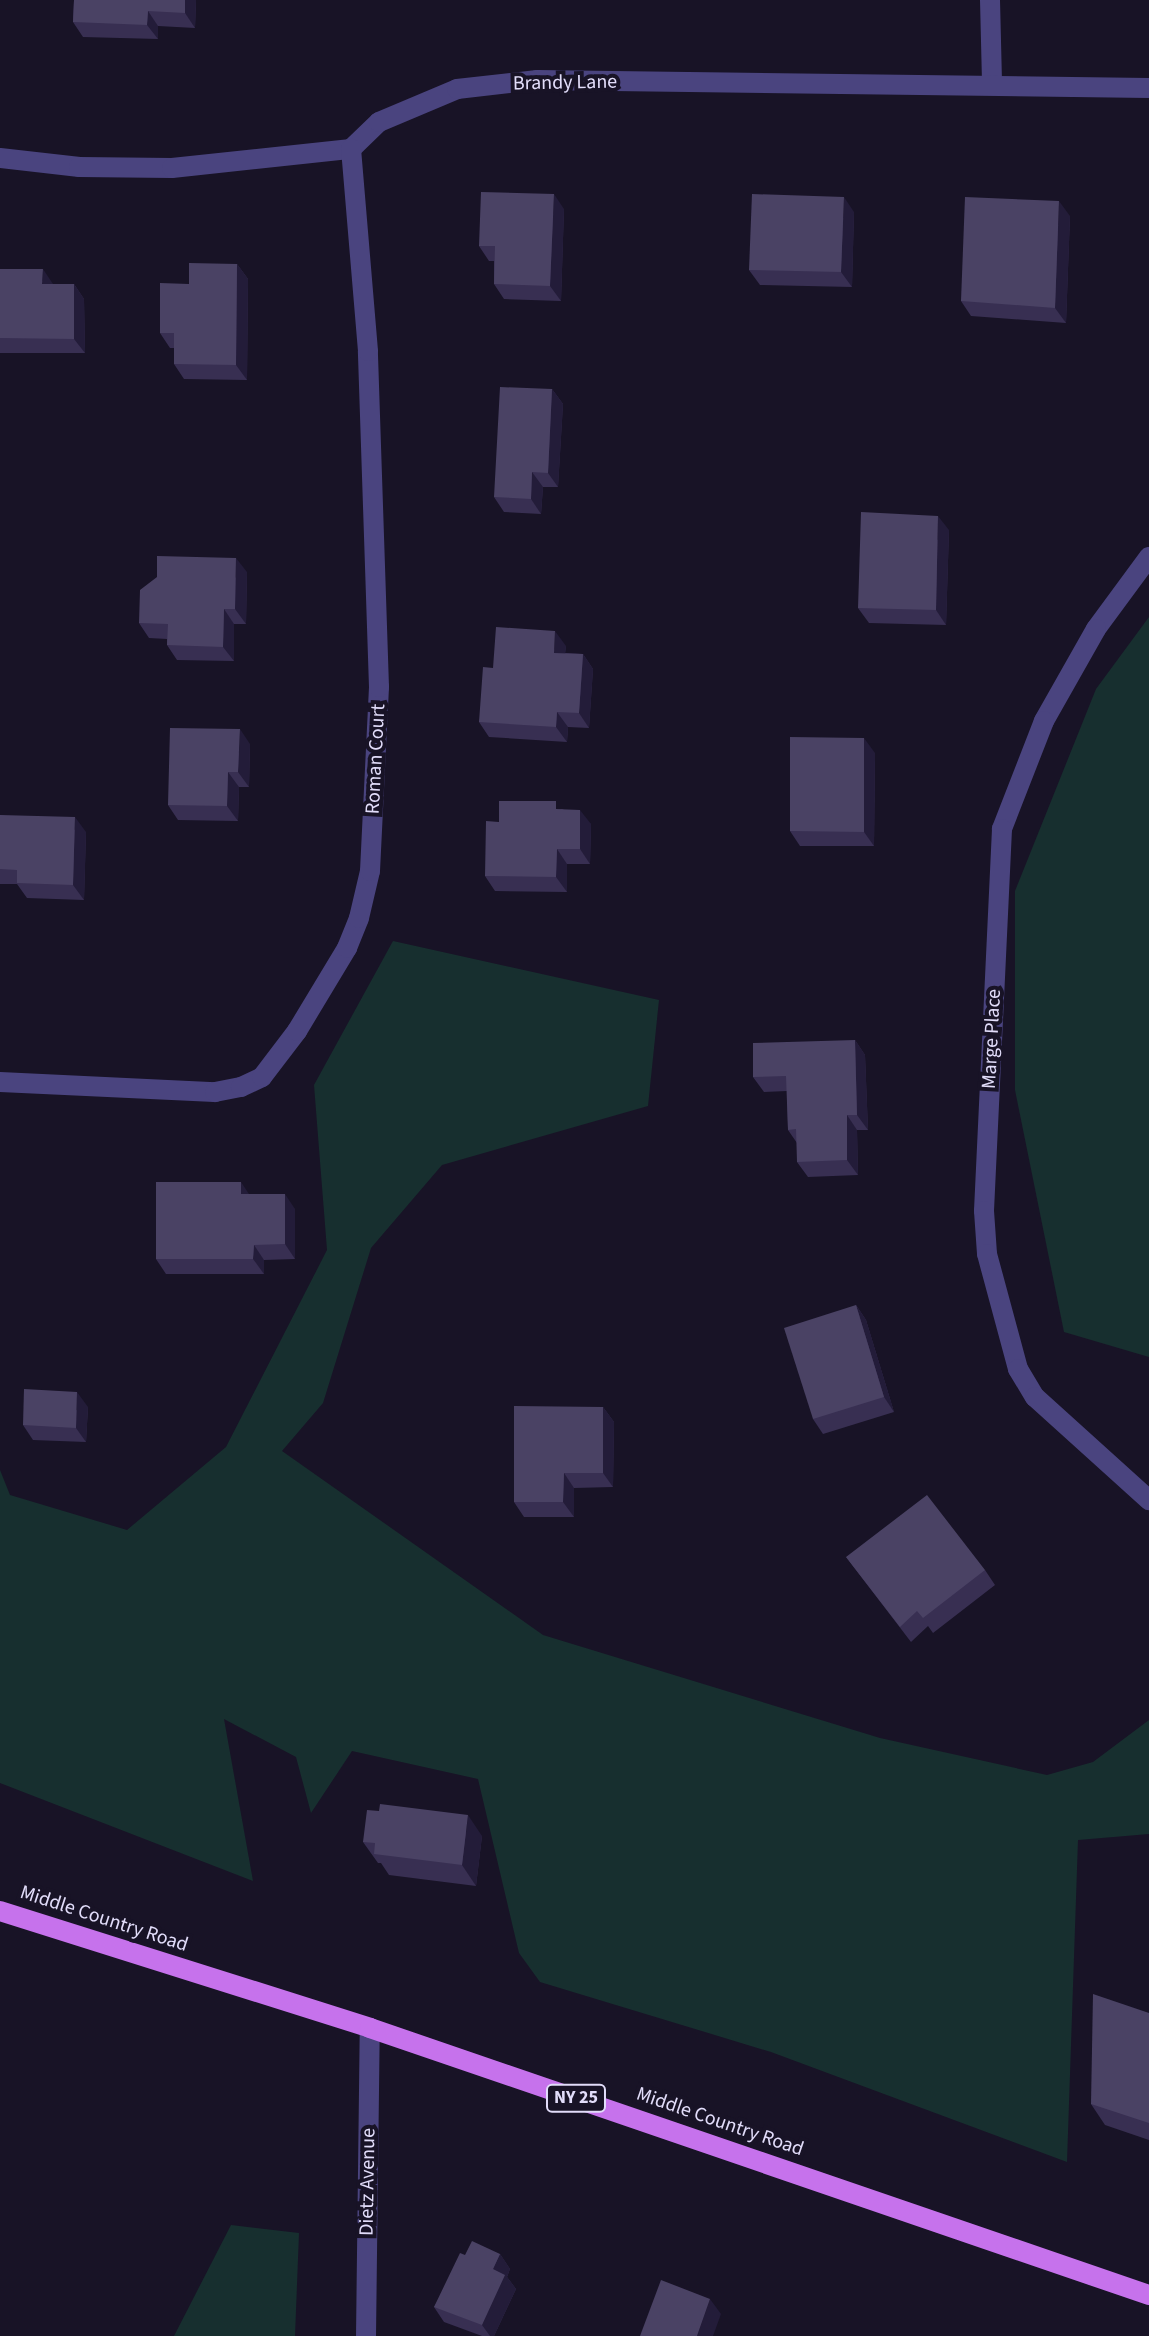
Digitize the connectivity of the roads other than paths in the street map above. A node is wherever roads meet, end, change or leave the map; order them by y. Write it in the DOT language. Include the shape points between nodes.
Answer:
graph roads {
  1 [pos="990,0"];
  2 [pos="992,84"];
  3 [pos="1149,88"];
  4 [pos="351,149"];
  5 [pos="0,158"];
  6 [pos="1149,557"];
  7 [pos="0,1082"];
  8 [pos="1149,1500"];
  9 [pos="0,1911"];
  10 [pos="370,2028"];
  11 [pos="1149,2295"];
  12 [pos="366,2336"];
  1 -- 2 [label="street"];
  2 -- 3 [label="street, Brandy Lane"];
  2 -- 4 [label="street, Brandy Lane" via="537,80 457,89 379,122"];
  4 -- 5 [label="street" via="172,168 79,167"];
  4 -- 7 [label="street, Roman Court" via="368,351 379,687 370,871 359,918 297,1031 262,1077 241,1087 215,1092"];
  6 -- 8 [label="street, Marge Place" via="1096,629 1044,721 1002,829 984,1211 987,1254 1018,1369 1035,1397"];
  9 -- 10 [label="main road, Middle Country Road / NY 25"];
  10 -- 11 [label="main road, Middle Country Road / NY 25"];
  10 -- 12 [label="street, Dietz Avenue"];
}
